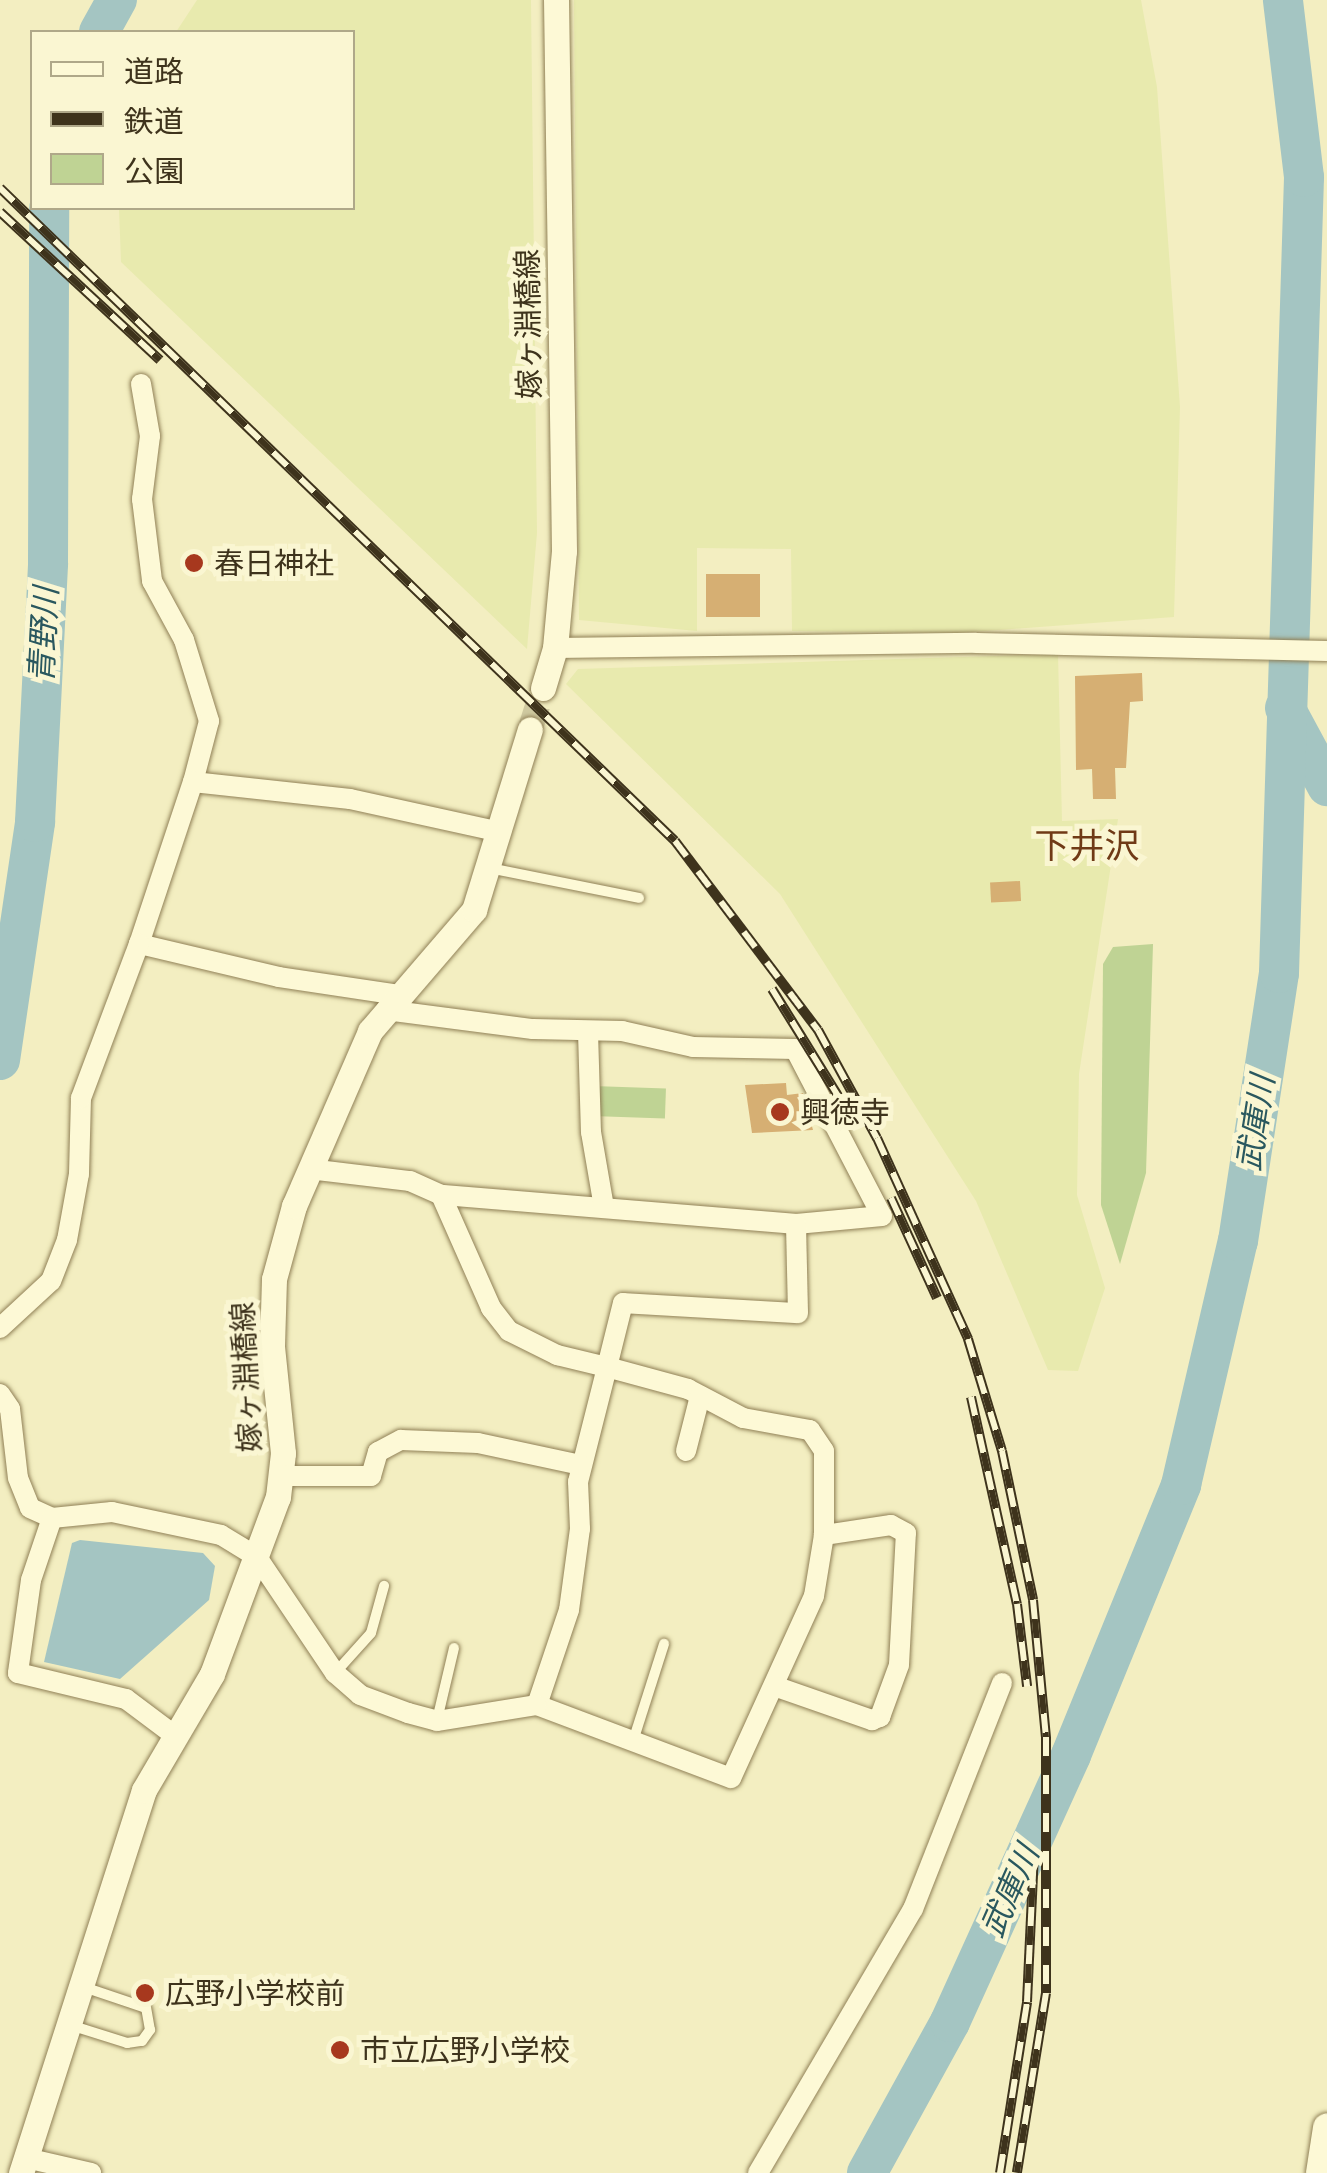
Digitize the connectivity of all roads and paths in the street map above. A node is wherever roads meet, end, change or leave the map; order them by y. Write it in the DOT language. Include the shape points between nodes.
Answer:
graph roads {
  1 [pos="556,0"];
  2 [pos="141,384"];
  3 [pos="555,648"];
  4 [pos="1327,651"];
  5 [pos="542,688"];
  6 [pos="530,729"];
  7 [pos="193,782"];
  8 [pos="500,832"];
  9 [pos="488,868"];
  10 [pos="638,898"];
  11 [pos="138,944"];
  12 [pos="393,1002"];
  13 [pos="588,1032"];
  14 [pos="309,1169"];
  15 [pos="441,1195"];
  16 [pos="604,1207"];
  17 [pos="796,1224"];
  18 [pos="0,1328"];
  19 [pos="606,1367"];
  20 [pos="0,1394"];
  21 [pos="700,1396"];
  22 [pos="686,1452"];
  23 [pos="581,1465"];
  24 [pos="284,1476"];
  25 [pos="52,1518"];
  26 [pos="824,1536"];
  27 [pos="257,1556"];
  28 [pos="384,1586"];
  29 [pos="664,1644"];
  30 [pos="454,1648"];
  31 [pos="335,1673"];
  32 [pos="1002,1683"];
  33 [pos="776,1687"];
  34 [pos="537,1705"];
  35 [pos="437,1722"];
  36 [pos="174,1735"];
  37 [pos="634,1738"];
  38 [pos="78,1985"];
  39 [pos="68,2024"];
  40 [pos="1327,2128"];
  41 [pos="23,2166"];
  42 [pos="91,2173"];
  43 [pos="758,2173"];
  44 [pos="1320,2173"];
  1 -- 3 [label="street, 嫁ヶ淵橋線" via="564,551"];
  2 -- 7 [label="street" via="150,436 142,499 152,581 196,667 208,721"];
  3 -- 4 [label="street" via="976,643"];
  3 -- 5 [label="street, 嫁ヶ淵橋線"];
  6 -- 8 [label="street, 嫁ヶ淵橋線"];
  7 -- 8 [label="street" via="350,799"];
  7 -- 11 [label="street"];
  8 -- 9 [label="street, 嫁ヶ淵橋線"];
  9 -- 10 [label="lane"];
  9 -- 12 [label="street, 嫁ヶ淵橋線" via="474,910"];
  11 -- 12 [label="street"];
  11 -- 18 [label="street" via="80,1098 67,1240 51,1280"];
  12 -- 13 [label="street"];
  12 -- 14 [label="street, 嫁ヶ淵橋線" via="357,1052"];
  13 -- 16 [label="street" via="591,1132"];
  13 -- 17 [label="street" via="622,1031 692,1047 796,1049 882,1216"];
  14 -- 15 [label="street" via="410,1181"];
  14 -- 24 [label="street, 嫁ヶ淵橋線" via="274,1278 272,1346"];
  15 -- 16 [label="street"];
  15 -- 19 [label="street" via="509,1331 557,1355"];
  16 -- 17 [label="street"];
  17 -- 19 [label="street" via="798,1313 622,1304"];
  19 -- 21 [label="street"];
  19 -- 23 [label="street"];
  20 -- 25 [label="street" via="10,1409 18,1478 30,1508"];
  21 -- 22 [label="street"];
  21 -- 26 [label="street" via="742,1418 810,1430 824,1451"];
  23 -- 24 [label="street" via="478,1443 401,1440 378,1452 371,1476"];
  23 -- 34 [label="street" via="569,1610"];
  24 -- 27 [label="street, 嫁ヶ淵橋線"];
  25 -- 27 [label="street" via="112,1512 221,1536"];
  25 -- 36 [label="street" via="31,1580 18,1672 126,1699"];
  26 -- 33 [label="street" via="814,1596"];
  26 -- 33 [label="street" via="890,1525 906,1533 899,1664 880,1717 872,1720"];
  27 -- 31 [label="street"];
  27 -- 36 [label="street, 嫁ヶ淵橋線" via="212,1674"];
  28 -- 31 [label="lane" via="371,1633"];
  29 -- 37 [label="lane"];
  30 -- 35 [label="lane"];
  31 -- 35 [label="street" via="360,1694"];
  32 -- 43 [label="street" via="913,1909"];
  33 -- 37 [label="street" via="731,1778"];
  34 -- 35 [label="street"];
  34 -- 37 [label="street"];
  36 -- 38 [label="street, 嫁ヶ淵橋線" via="144,1790"];
  38 -- 39 [label="street, 嫁ヶ淵橋線"];
  38 -- 39 [label="lane" via="146,2008 150,2030 142,2041 128,2043"];
  39 -- 41 [label="street"];
  40 -- 44 [label="main road"];
  41 -- 42 [label="street"];
}
